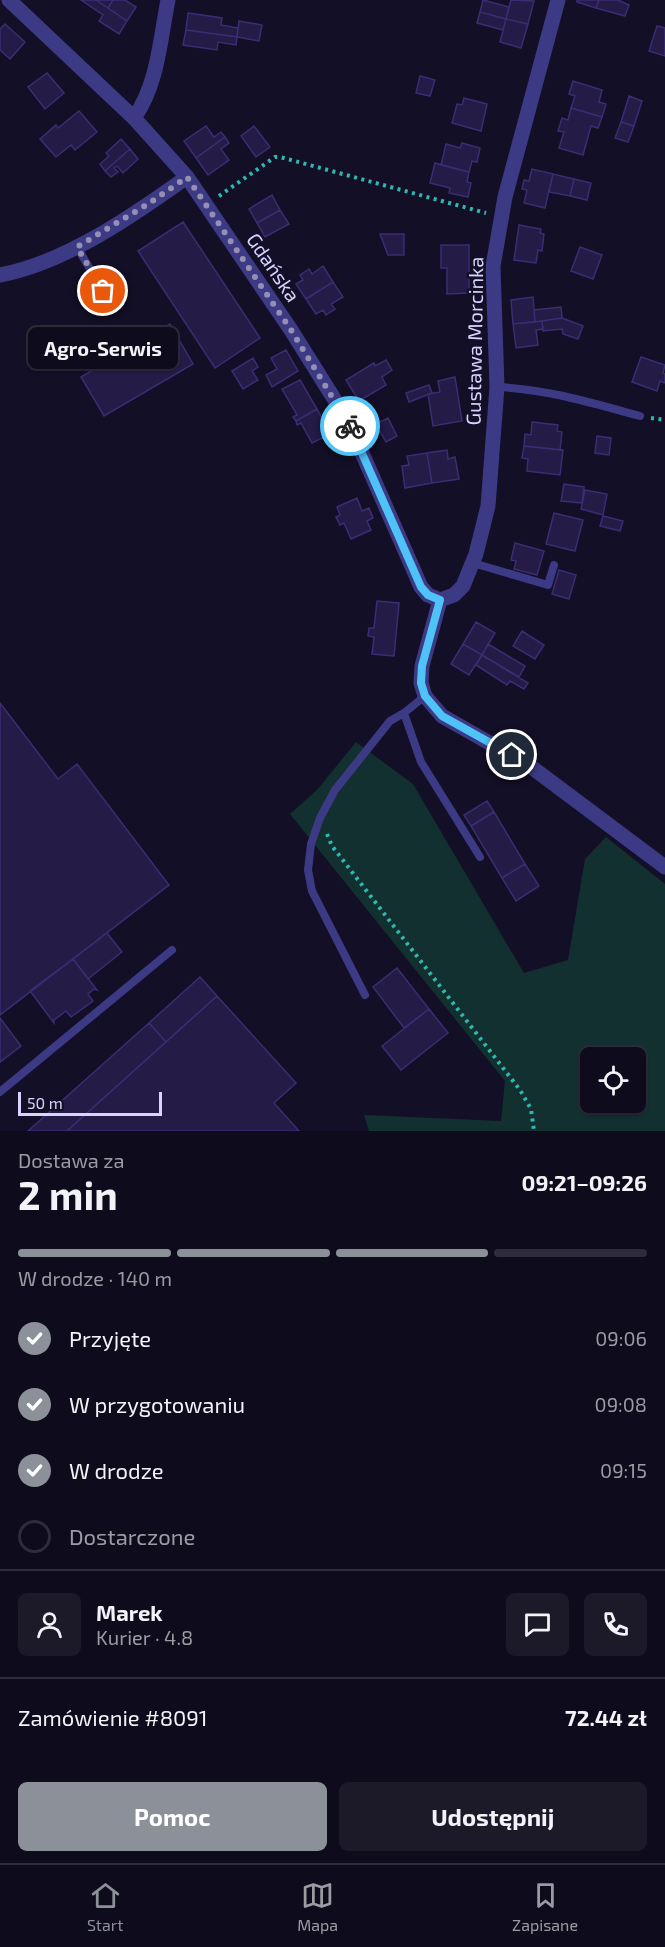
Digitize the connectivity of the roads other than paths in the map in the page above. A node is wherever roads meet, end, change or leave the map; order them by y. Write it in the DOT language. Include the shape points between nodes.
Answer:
graph roads {
  1 [pos="9,0"];
  2 [pos="168,0"];
  3 [pos="558,0"];
  4 [pos="134,118"];
  5 [pos="187,177"];
  6 [pos="77,247"];
  7 [pos="0,275"];
  8 [pos="103,291"];
  9 [pos="497,387"];
  10 [pos="640,416"];
  11 [pos="473,563"];
  12 [pos="554,565"];
  13 [pos="440,600"];
  14 [pos="425,696"];
  15 [pos="404,713"];
  16 [pos="480,857"];
  17 [pos="665,867"];
  18 [pos="172,950"];
  19 [pos="365,994"];
  20 [pos="0,1092"];
  1 -- 4 [label="street, Gdańska"];
  2 -- 4 [label="street" via="152,86"];
  3 -- 9 [label="street, Gustawa Morcinka" via="501,215 493,266"];
  4 -- 5 [label="street, Gdańska"];
  5 -- 6 [label="street"];
  5 -- 13 [label="street, Gdańska" via="348,421 421,587"];
  6 -- 7 [label="street" via="46,262"];
  6 -- 8 [label="lane"];
  9 -- 10 [label="lane" via="564,395"];
  9 -- 11 [label="street, Gustawa Morcinka" via="488,506"];
  11 -- 12 [label="lane" via="548,585"];
  11 -- 13 [label="street, Gustawa Morcinka" via="463,586 454,595"];
  13 -- 14 [label="street" via="422,666"];
  14 -- 15 [label="lane"];
  14 -- 17 [label="street" via="442,716 530,765"];
  15 -- 16 [label="lane" via="421,762"];
  15 -- 19 [label="lane" via="390,721 341,781 320,818 311,844 308,870 312,891"];
  18 -- 20 [label="lane"];
}
